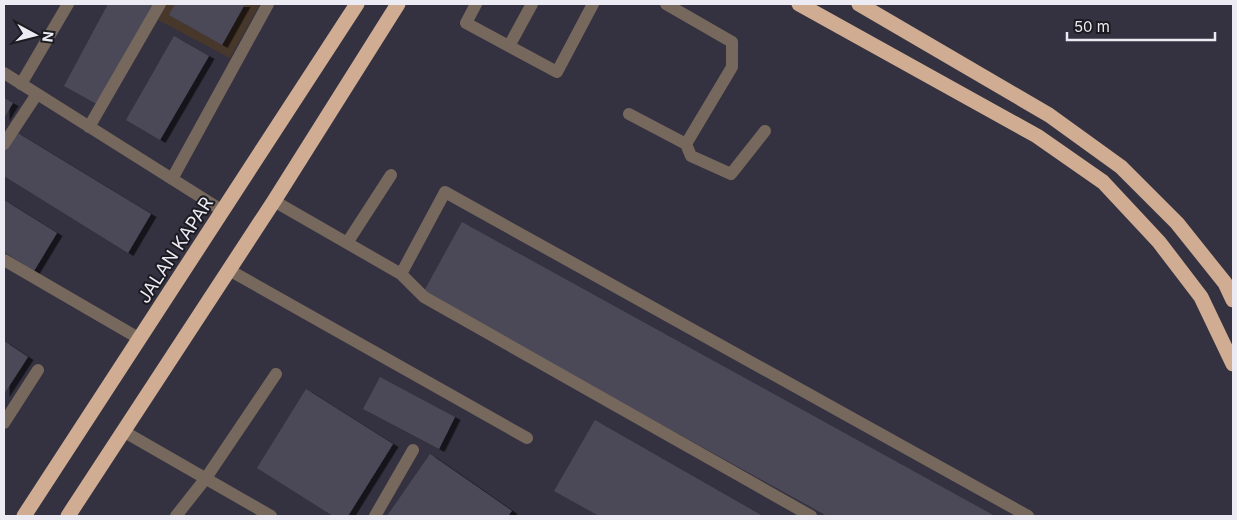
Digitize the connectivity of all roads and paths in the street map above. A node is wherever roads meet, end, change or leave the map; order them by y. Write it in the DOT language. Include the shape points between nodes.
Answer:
graph roads {
  1 [pos="68,4"];
  2 [pos="160,4"];
  3 [pos="268,4"];
  4 [pos="358,4"];
  5 [pos="398,4"];
  6 [pos="476,4"];
  7 [pos="532,4"];
  8 [pos="593,4"];
  9 [pos="666,4"];
  10 [pos="799,4"];
  11 [pos="859,4"];
  12 [pos="509,46"];
  13 [pos="4,73"];
  14 [pos="21,84"];
  15 [pos="37,94"];
  16 [pos="629,114"];
  17 [pos="89,127"];
  18 [pos="765,131"];
  19 [pos="4,144"];
  20 [pos="686,144"];
  21 [pos="390,175"];
  22 [pos="172,179"];
  23 [pos="274,201"];
  24 [pos="223,211"];
  25 [pos="347,243"];
  26 [pos="4,260"];
  27 [pos="229,270"];
  28 [pos="401,274"];
  29 [pos="1233,300"];
  30 [pos="140,339"];
  31 [pos="1233,364"];
  32 [pos="38,370"];
  33 [pos="276,374"];
  34 [pos="4,424"];
  35 [pos="123,431"];
  36 [pos="527,438"];
  37 [pos="413,450"];
  38 [pos="206,478"];
  39 [pos="24,516"];
  40 [pos="68,516"];
  41 [pos="176,516"];
  42 [pos="271,516"];
  43 [pos="374,516"];
  44 [pos="811,516"];
  45 [pos="1028,516"];
  1 -- 14 [label="street"];
  2 -- 17 [label="street"];
  3 -- 22 [label="street"];
  4 -- 24 [label="highway, JALAN KAPAR"];
  5 -- 23 [label="highway"];
  6 -- 12 [label="street" via="466,23"];
  7 -- 12 [label="street"];
  8 -- 12 [label="street" via="557,72"];
  9 -- 20 [label="street" via="732,42 732,67"];
  10 -- 31 [label="highway" via="1037,136 1104,182 1159,242 1201,297"];
  11 -- 29 [label="highway" via="1049,115 1122,167 1176,223 1225,283"];
  13 -- 14 [label="street"];
  14 -- 15 [label="street"];
  15 -- 17 [label="street"];
  15 -- 19 [label="street"];
  16 -- 20 [label="street"];
  17 -- 22 [label="street"];
  18 -- 20 [label="street" via="731,174 691,156"];
  21 -- 25 [label="street"];
  22 -- 24 [label="street"];
  23 -- 25 [label="street"];
  23 -- 27 [label="highway"];
  24 -- 30 [label="highway, JALAN KAPAR"];
  25 -- 28 [label="street"];
  26 -- 30 [label="street"];
  27 -- 35 [label="highway"];
  27 -- 36 [label="street"];
  28 -- 44 [label="street" via="424,297"];
  28 -- 45 [label="street" via="446,192"];
  30 -- 39 [label="highway, JALAN KAPAR"];
  32 -- 34 [label="street"];
  33 -- 38 [label="street"];
  35 -- 38 [label="street"];
  35 -- 40 [label="highway"];
  37 -- 43 [label="street"];
  38 -- 41 [label="street"];
  38 -- 42 [label="street"];
}
